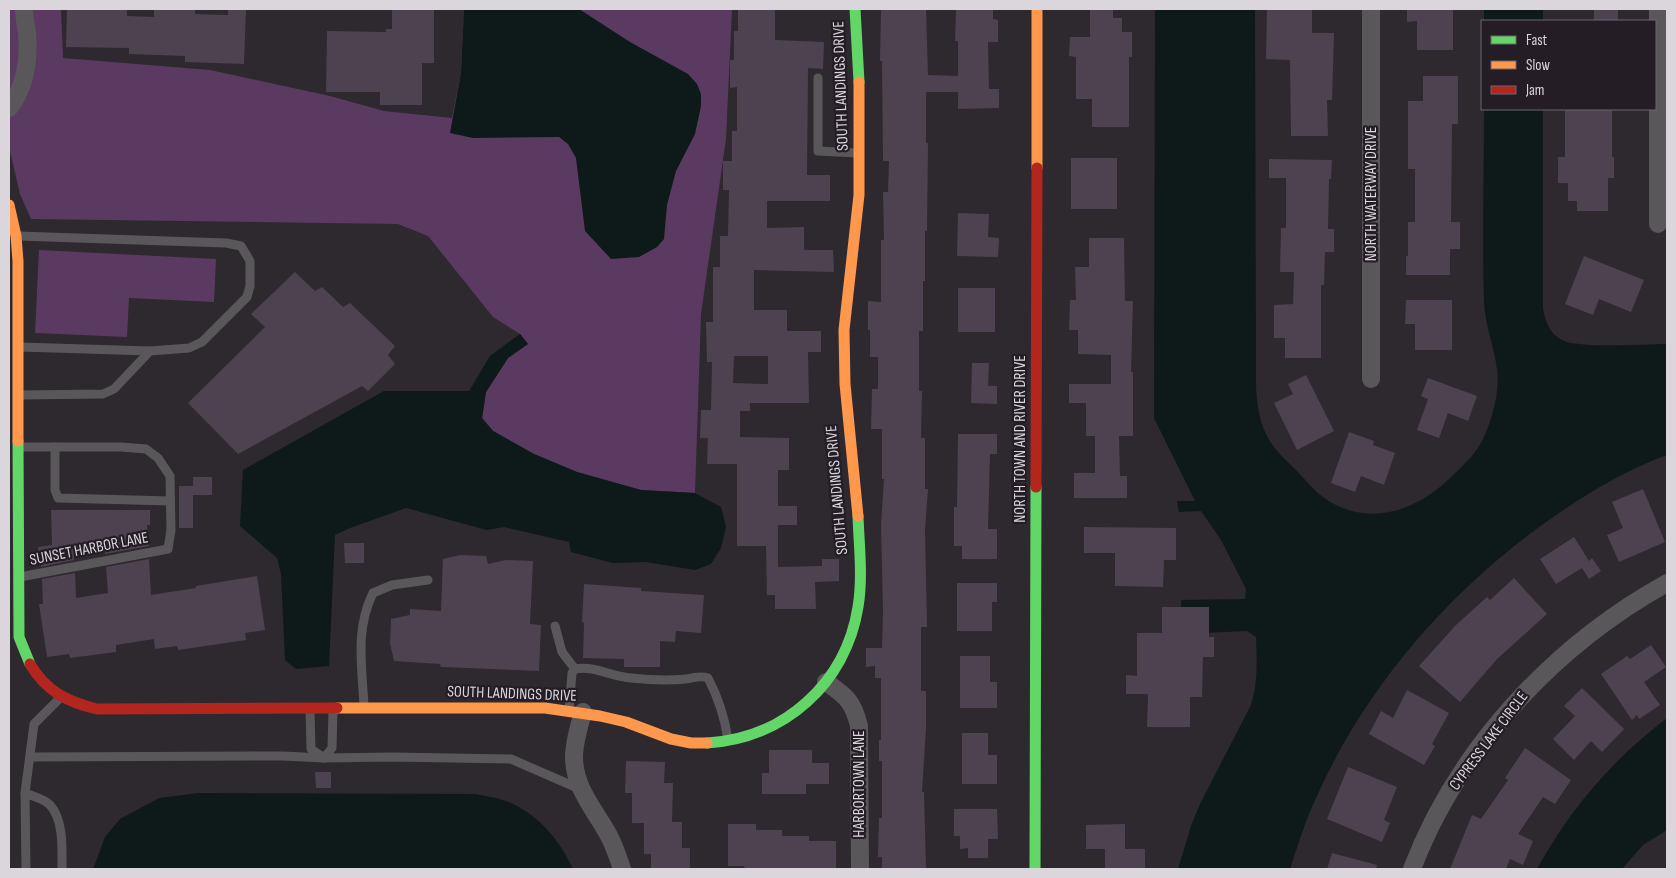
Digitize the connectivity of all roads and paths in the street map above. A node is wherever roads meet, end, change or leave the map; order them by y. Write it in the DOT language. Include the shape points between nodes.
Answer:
graph roads {
  1 [pos="24,9"];
  2 [pos="856,9"];
  3 [pos="1037,9"];
  4 [pos="1371,9"];
  5 [pos="1658,9"];
  6 [pos="818,78"];
  7 [pos="9,108"];
  8 [pos="860,153"];
  9 [pos="9,205"];
  10 [pos="1658,224"];
  11 [pos="16,236"];
  12 [pos="18,347"];
  13 [pos="150,351"];
  14 [pos="1371,379"];
  15 [pos="18,395"];
  16 [pos="18,447"];
  17 [pos="55,447"];
  18 [pos="170,501"];
  19 [pos="18,577"];
  20 [pos="428,580"];
  21 [pos="1667,583"];
  22 [pos="555,626"];
  23 [pos="575,668"];
  24 [pos="826,682"];
  25 [pos="60,698"];
  26 [pos="333,708"];
  27 [pos="310,709"];
  28 [pos="364,709"];
  29 [pos="576,711"];
  30 [pos="728,741"];
  31 [pos="30,757"];
  32 [pos="324,758"];
  33 [pos="582,790"];
  34 [pos="25,793"];
  35 [pos="26,869"];
  36 [pos="62,869"];
  37 [pos="622,869"];
  38 [pos="860,869"];
  39 [pos="1035,869"];
  40 [pos="1412,869"];
  1 -- 7 [label="street" via="28,51 26,71 21,89"];
  2 -- 8 [label="street, SOUTH LANDINGS DRIVE"];
  3 -- 39 [label="street, NORTH TOWN AND RIVER DRIVE"];
  4 -- 14 [label="street, NORTH WATERWAY DRIVE"];
  5 -- 10 [label="street"];
  6 -- 8 [label="lane" via="818,151"];
  8 -- 24 [label="street, SOUTH LANDINGS DRIVE" via="858,216 844,331 845,394 858,506 860,594 845,652"];
  9 -- 11 [label="street, SOUTH LANDINGS DRIVE"];
  11 -- 12 [label="street, SOUTH LANDINGS DRIVE"];
  11 -- 13 [label="lane" via="241,246 250,261 250,286 246,297 202,342 189,348"];
  12 -- 13 [label="lane"];
  12 -- 15 [label="street, SOUTH LANDINGS DRIVE"];
  13 -- 15 [label="lane" via="114,389 103,394"];
  15 -- 16 [label="street, SOUTH LANDINGS DRIVE"];
  16 -- 17 [label="lane, SUNSET HARBOR LANE"];
  16 -- 19 [label="street, SOUTH LANDINGS DRIVE"];
  17 -- 18 [label="lane, SUNSET HARBOR LANE" via="146,449 158,458 170,476"];
  17 -- 18 [label="lane" via="55,490 58,498"];
  18 -- 19 [label="lane, SUNSET HARBOR LANE" via="168,549"];
  19 -- 25 [label="street, SOUTH LANDINGS DRIVE" via="19,637 24,656 45,687"];
  20 -- 28 [label="lane" via="392,585 373,592 365,608 361,631"];
  21 -- 40 [label="street, CYPRESS LAKE CIRCLE" via="1596,629 1538,680 1509,711 1448,796"];
  22 -- 23 [label="lane" via="562,652"];
  23 -- 29 [label="lane" via="572,673"];
  23 -- 30 [label="lane" via="591,668 631,678 708,678 726,724"];
  24 -- 30 [label="street, SOUTH LANDINGS DRIVE" via="794,714 775,725"];
  24 -- 38 [label="street, HARBORTOWN LANE" via="843,694 855,709 859,726"];
  25 -- 27 [label="street, SOUTH LANDINGS DRIVE" via="97,709"];
  25 -- 31 [label="lane" via="34,724"];
  26 -- 27 [label="street, SOUTH LANDINGS DRIVE"];
  26 -- 28 [label="street, SOUTH LANDINGS DRIVE"];
  26 -- 32 [label="lane" via="332,748"];
  27 -- 32 [label="lane" via="311,749"];
  28 -- 29 [label="street, SOUTH LANDINGS DRIVE" via="545,708"];
  29 -- 30 [label="street, SOUTH LANDINGS DRIVE" via="619,720 678,741 698,744"];
  29 -- 33 [label="street" via="574,759"];
  31 -- 32 [label="lane"];
  31 -- 34 [label="lane"];
  32 -- 33 [label="lane" via="512,759"];
  33 -- 37 [label="street" via="608,834"];
  34 -- 35 [label="lane"];
  34 -- 36 [label="lane" via="50,804 62,838"];
}
